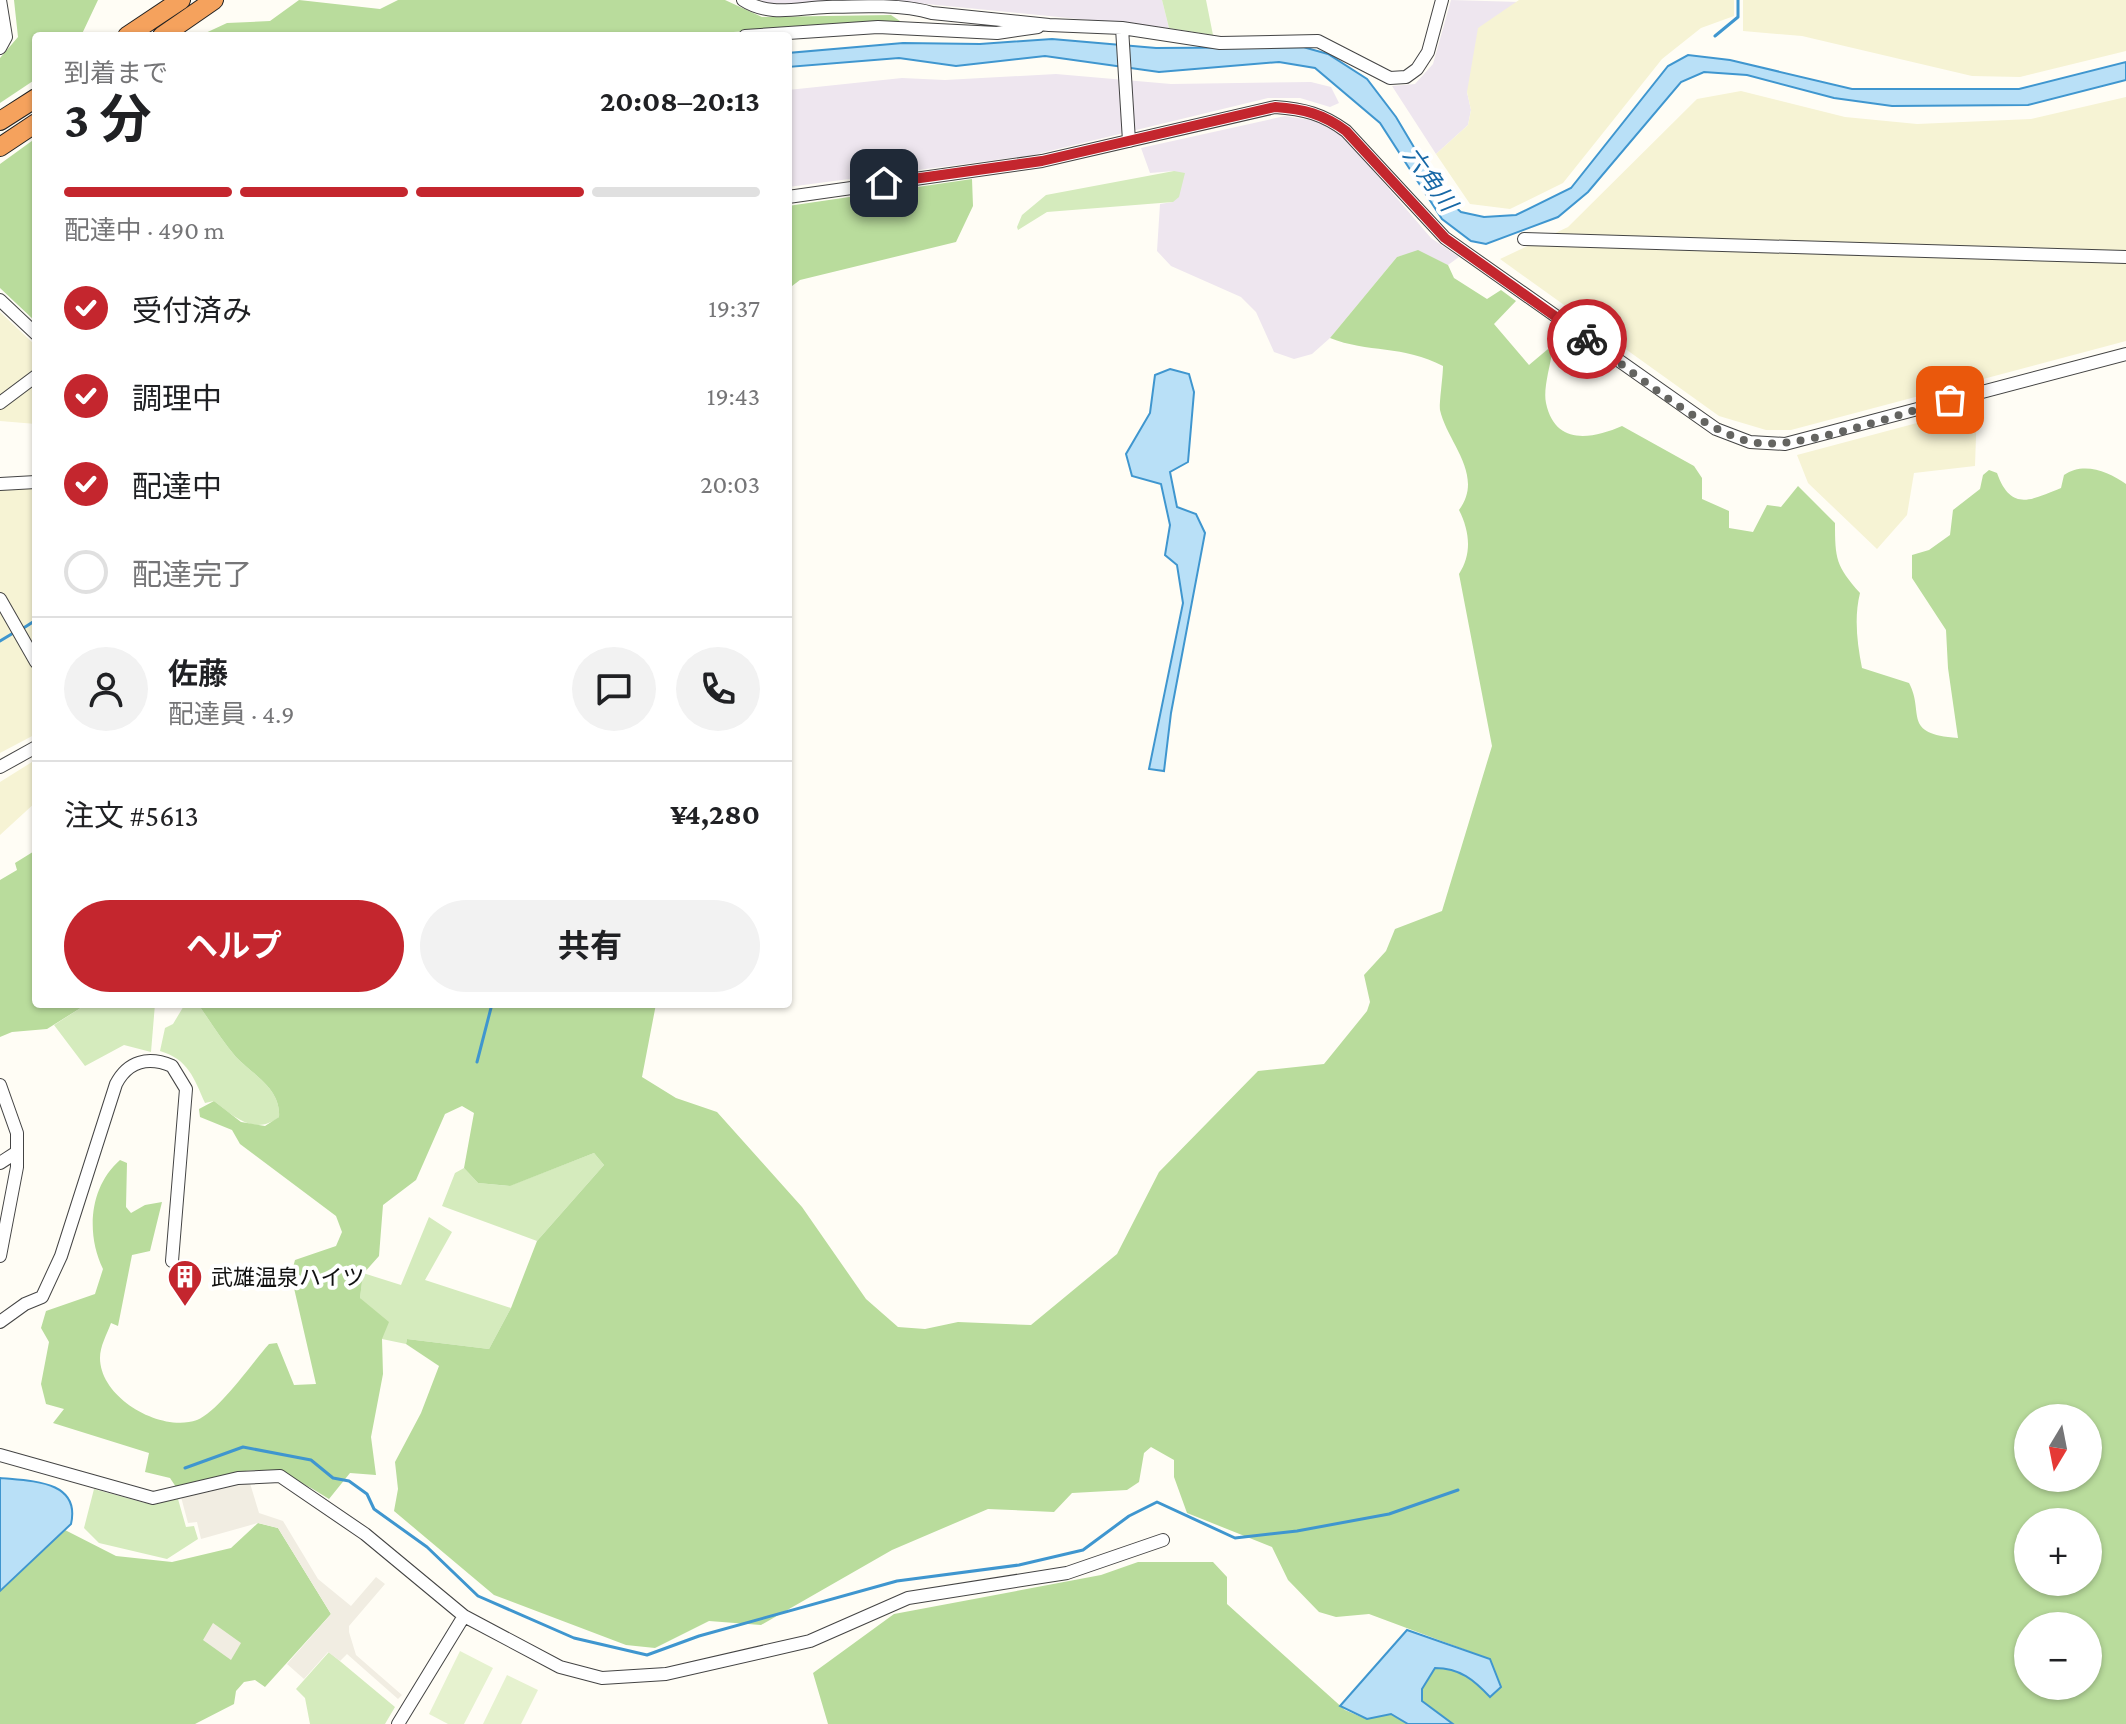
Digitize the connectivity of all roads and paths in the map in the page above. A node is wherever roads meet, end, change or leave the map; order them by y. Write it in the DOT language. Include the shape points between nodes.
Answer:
graph roads {
  1 [pos="0,0"];
  2 [pos="181,0"];
  3 [pos="214,0"];
  4 [pos="743,0"];
  5 [pos="1442,0"];
  6 [pos="1049,25"];
  7 [pos="133,32"];
  8 [pos="168,32"];
  9 [pos="792,33"];
  10 [pos="1123,34"];
  11 [pos="0,48"];
  12 [pos="32,101"];
  13 [pos="0,121"];
  14 [pos="32,126"];
  15 [pos="1129,141"];
  16 [pos="0,147"];
  17 [pos="792,196"];
  18 [pos="1524,239"];
  19 [pos="2126,257"];
  20 [pos="0,300"];
  21 [pos="32,330"];
  22 [pos="2126,354"];
  23 [pos="32,379"];
  24 [pos="0,403"];
  25 [pos="32,482"];
  26 [pos="0,484"];
  27 [pos="0,599"];
  28 [pos="32,655"];
  29 [pos="32,749"];
  30 [pos="0,767"];
  31 [pos="0,1085"];
  32 [pos="17,1152"];
  33 [pos="0,1163"];
  34 [pos="0,1256"];
  35 [pos="172,1261"];
  36 [pos="0,1322"];
  37 [pos="0,1455"];
  38 [pos="1163,1540"];
  39 [pos="464,1616"];
  40 [pos="398,1724"];
  1 -- 11 [label="street" via="6,37"];
  2 -- 7 [label="highway"];
  3 -- 8 [label="highway"];
  4 -- 6 [label="street" via="768,11 915,8"];
  5 -- 10 [label="street" via="1428,52 1406,77 1390,78 1318,41 1220,43"];
  6 -- 9 [label="street" via="997,33 878,27"];
  6 -- 10 [label="street"];
  10 -- 15 [label="street"];
  12 -- 13 [label="highway"];
  14 -- 16 [label="highway"];
  15 -- 17 [label="street" via="1042,161"];
  15 -- 22 [label="street" via="1275,107 1328,117 1445,238 1716,429 1750,442 1785,444"];
  18 -- 19 [label="street"];
  20 -- 21 [label="street"];
  23 -- 24 [label="street"];
  25 -- 26 [label="street"];
  27 -- 28 [label="street"];
  29 -- 30 [label="street"];
  31 -- 32 [label="street" via="17,1133"];
  32 -- 33 [label="street"];
  32 -- 34 [label="street"];
  35 -- 36 [label="street" via="186,1089 172,1066 146,1061 132,1064 116,1084 61,1256 42,1297"];
  37 -- 39 [label="street" via="153,1498 246,1476 280,1476 365,1534"];
  38 -- 39 [label="street" via="1067,1573 908,1598 810,1641 666,1674 602,1678 560,1667"];
  39 -- 40 [label="street"];
}
